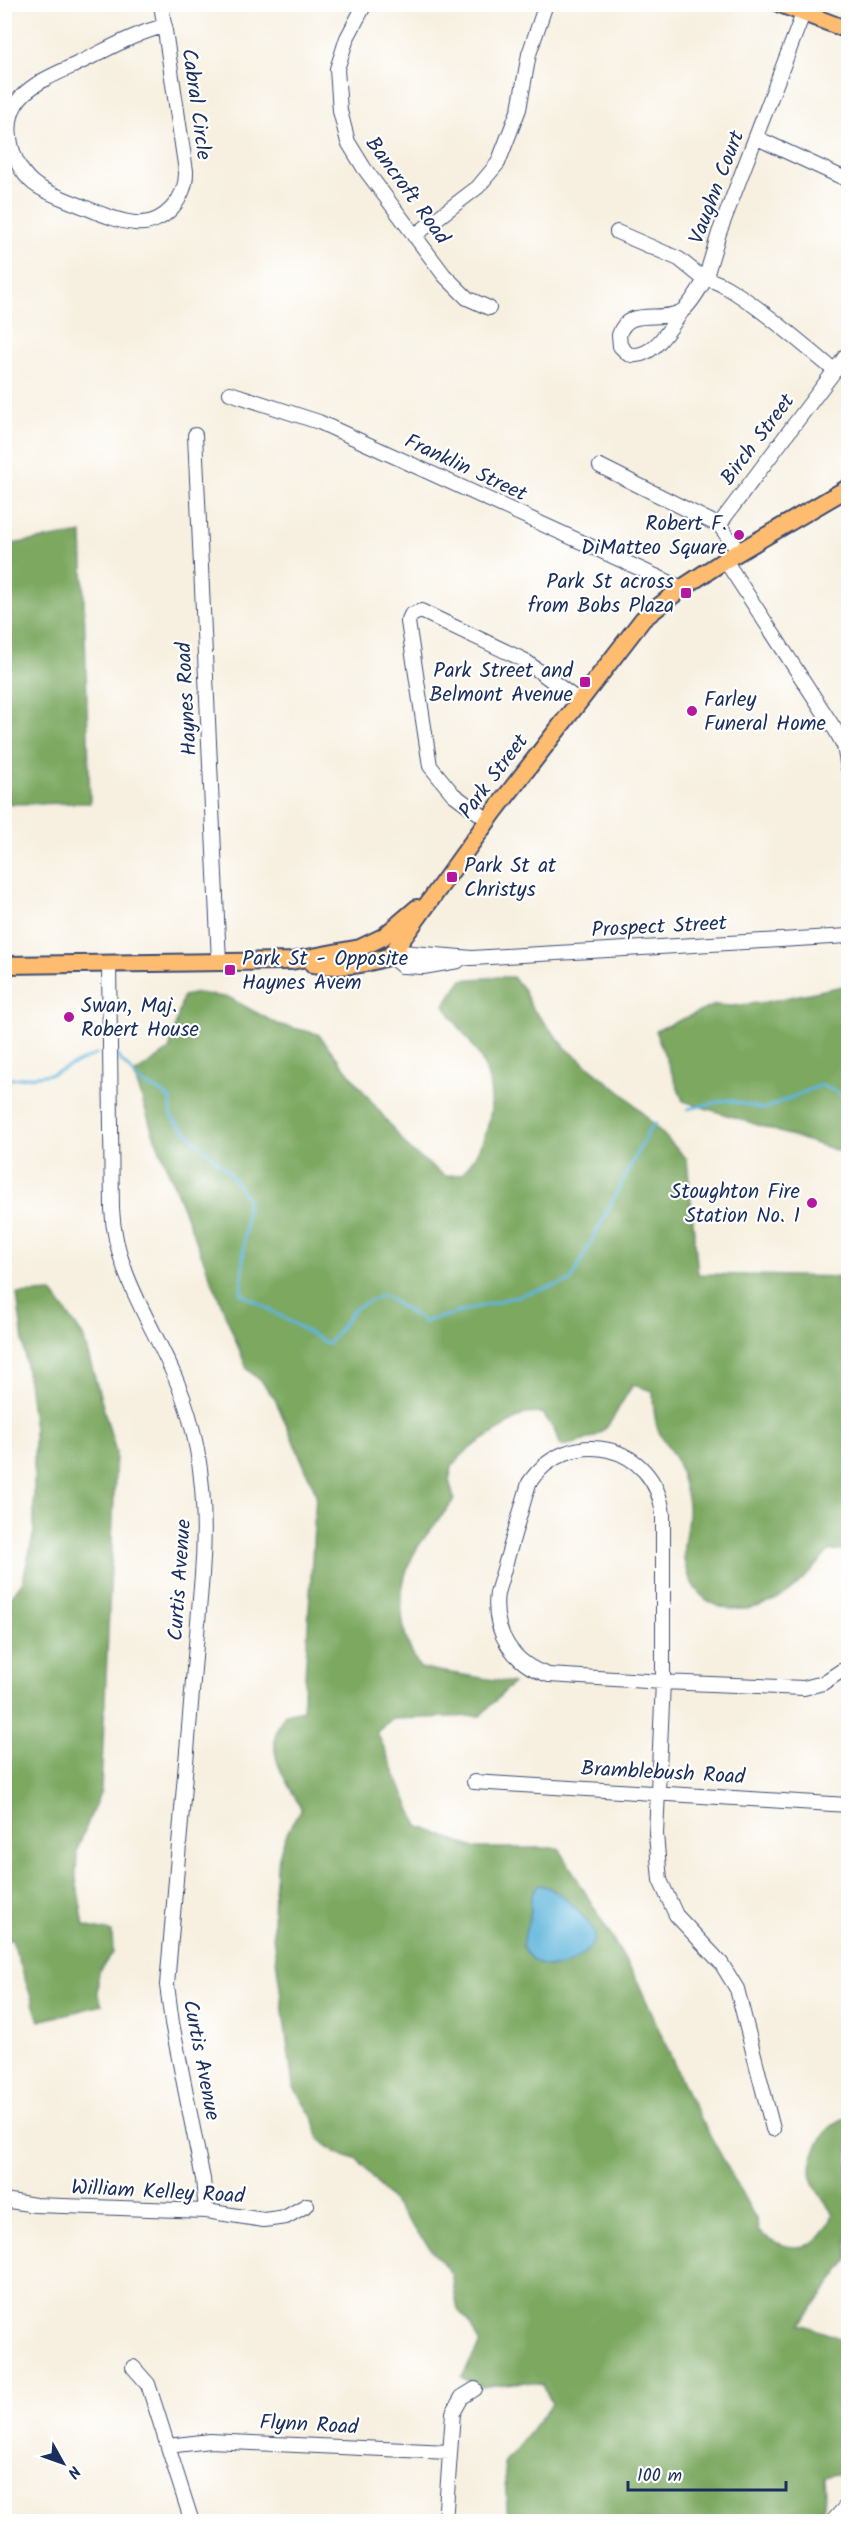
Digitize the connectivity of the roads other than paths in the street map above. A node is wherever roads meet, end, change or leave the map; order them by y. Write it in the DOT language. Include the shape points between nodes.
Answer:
graph roads {
  1 [pos="162,4"];
  2 [pos="365,4"];
  3 [pos="546,4"];
  4 [pos="780,4"];
  5 [pos="803,14"];
  6 [pos="165,26"];
  7 [pos="849,30"];
  8 [pos="757,138"];
  9 [pos="849,180"];
  10 [pos="617,232"];
  11 [pos="414,236"];
  12 [pos="705,280"];
  13 [pos="489,308"];
  14 [pos="683,310"];
  15 [pos="849,353"];
  16 [pos="835,371"];
  17 [pos="230,393"];
  18 [pos="195,435"];
  19 [pos="600,466"];
  20 [pos="849,488"];
  21 [pos="720,526"];
  22 [pos="732,556"];
  23 [pos="682,588"];
  24 [pos="579,701"];
  25 [pos="849,768"];
  26 [pos="488,820"];
  27 [pos="451,869"];
  28 [pos="414,924"];
  29 [pos="849,936"];
  30 [pos="379,940"];
  31 [pos="401,950"];
  32 [pos="472,958"];
  33 [pos="291,961"];
  34 [pos="219,962"];
  35 [pos="109,963"];
  36 [pos="4,965"];
  37 [pos="842,1671"];
  38 [pos="663,1682"];
  39 [pos="474,1782"];
  40 [pos="658,1794"];
  41 [pos="849,1805"];
  42 [pos="773,2129"];
  43 [pos="4,2199"];
  44 [pos="307,2205"];
  45 [pos="206,2211"];
  46 [pos="133,2367"];
  47 [pos="475,2389"];
  48 [pos="168,2446"];
  49 [pos="449,2452"];
  50 [pos="849,2504"];
  51 [pos="192,2522"];
  52 [pos="445,2522"];
  53 [pos="832,2522"];
  1 -- 6 [label="street, Cabral Circle"];
  2 -- 11 [label="street, Bancroft Road" via="339,61 340,111 354,155"];
  3 -- 11 [label="street" via="529,54 519,110 498,163 478,187"];
  4 -- 5 [label="main road"];
  5 -- 7 [label="main road"];
  5 -- 8 [label="street, Vaughn Court"];
  6 -- 6 [label="street, Cabral Circle" via="186,171 183,192 174,206 158,218 134,223 78,204 31,181 16,159 9,135 10,117 21,97 63,71"];
  8 -- 9 [label="street"];
  8 -- 12 [label="street, Vaughn Court" via="719,233"];
  10 -- 12 [label="street, Vaughn Court" via="679,260"];
  11 -- 13 [label="street, Bancroft Road" via="457,290"];
  12 -- 14 [label="street"];
  12 -- 16 [label="street" via="722,283"];
  14 -- 14 [label="street" via="628,321 619,335 620,346 628,354 643,354"];
  15 -- 16 [label="street, Birch Street"];
  16 -- 21 [label="street, Birch Street"];
  17 -- 23 [label="street, Franklin Street" via="319,422"];
  18 -- 34 [label="street, Haynes Road"];
  19 -- 21 [label="street"];
  20 -- 22 [label="main road, Park Street"];
  21 -- 22 [label="street"];
  22 -- 23 [label="main road, Park Street"];
  22 -- 25 [label="street" via="836,731"];
  23 -- 24 [label="main road, Park Street" via="643,619"];
  24 -- 26 [label="main road, Park Street"];
  24 -- 26 [label="street" via="524,660 421,611 411,615 408,622 430,766 449,790"];
  26 -- 27 [label="main road, Park Street"];
  27 -- 28 [label="main road, Park Street"];
  27 -- 30 [label="main road, Park Street" via="416,909"];
  28 -- 31 [label="main road, Park Street"];
  28 -- 31 [label="main road, Park Street"];
  29 -- 32 [label="street, Prospect Street"];
  30 -- 31 [label="main road"];
  30 -- 33 [label="main road, Park Street" via="344,953"];
  31 -- 32 [label="street, Prospect Street"];
  31 -- 32 [label="street, Prospect Street" via="402,966 423,967"];
  31 -- 33 [label="main road, Park Street" via="374,963 332,967"];
  33 -- 34 [label="main road, Park Street"];
  34 -- 35 [label="main road, Park Street"];
  35 -- 36 [label="main road, Park Street"];
  35 -- 45 [label="street, Curtis Avenue" via="112,1209 116,1243 134,1296 185,1403 205,1511 167,1985"];
  37 -- 38 [label="street" via="823,1683 804,1688"];
  38 -- 38 [label="street" via="664,1524 658,1491 640,1466 614,1451 590,1447 561,1455 541,1469 525,1494 496,1596 501,1634 518,1658 544,1674"];
  38 -- 40 [label="street"];
  39 -- 40 [label="street, Bramblebush Road"];
  40 -- 41 [label="street, Bramblebush Road"];
  40 -- 42 [label="street" via="657,1858 663,1888 681,1922 721,1963 737,1989"];
  43 -- 45 [label="street, William Kelley Road" via="35,2205"];
  44 -- 45 [label="street, William Kelley Road" via="278,2219 264,2220"];
  46 -- 48 [label="street" via="151,2393"];
  47 -- 49 [label="street" via="462,2397 453,2413"];
  48 -- 49 [label="street, Flynn Road" via="210,2440"];
  48 -- 51 [label="street"];
  49 -- 52 [label="street"];
  50 -- 53 [label="street"];
}
